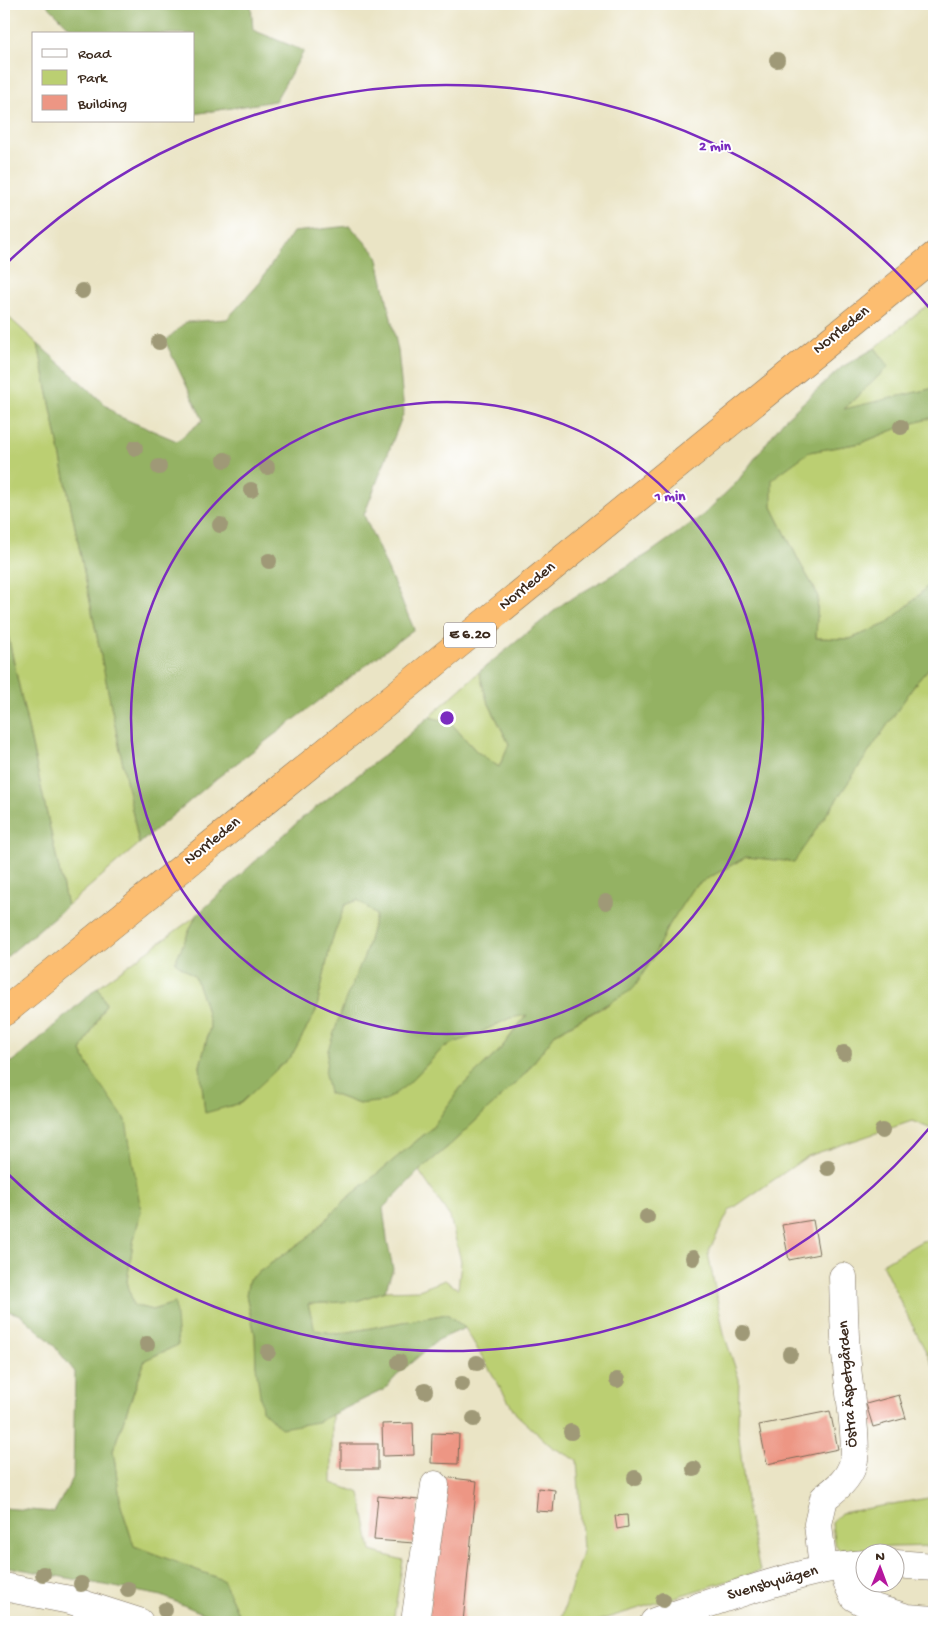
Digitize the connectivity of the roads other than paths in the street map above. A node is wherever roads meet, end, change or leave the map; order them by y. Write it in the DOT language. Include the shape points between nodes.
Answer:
graph roads {
  1 [pos="934,256"];
  2 [pos="4,1012"];
  3 [pos="843,1276"];
  4 [pos="436,1485"];
  5 [pos="906,1565"];
  6 [pos="844,1566"];
  7 [pos="934,1567"];
  8 [pos="4,1587"];
  9 [pos="934,1620"];
  10 [pos="139,1622"];
  11 [pos="414,1622"];
  12 [pos="654,1622"];
  1 -- 2 [label="highway, Norrleden / E 6.20"];
  3 -- 6 [label="street, Östra Äspetgården" via="854,1461 848,1476 824,1498 818,1524"];
  4 -- 11 [label="street"];
  5 -- 7 [label="street"];
  6 -- 9 [label="street, Östra Äspetgården" via="854,1597 898,1616"];
  6 -- 12 [label="street, Svensbyvägen" via="738,1593"];
  8 -- 10 [label="street" via="70,1600"];
}
